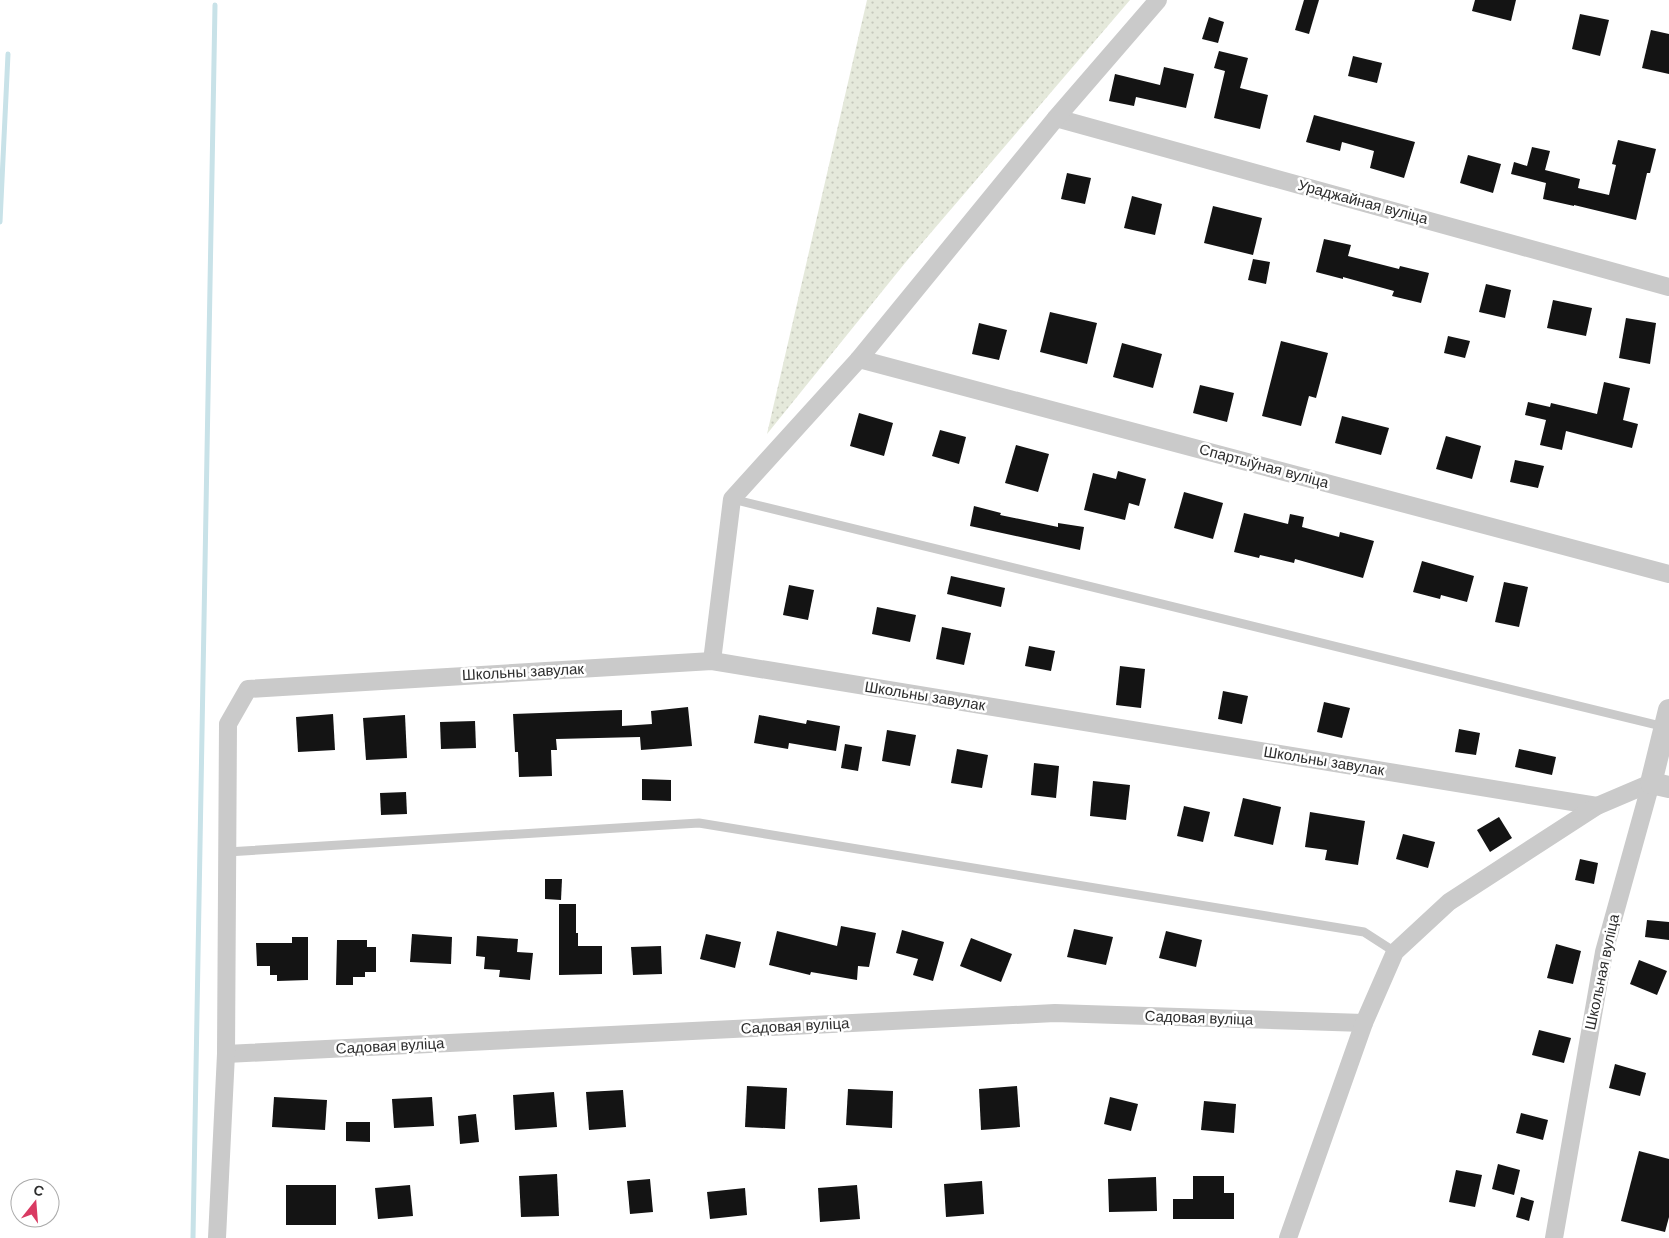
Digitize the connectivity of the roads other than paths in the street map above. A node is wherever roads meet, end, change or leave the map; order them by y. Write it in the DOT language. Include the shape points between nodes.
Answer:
graph roads {
  1 [pos="1158,0"];
  2 [pos="1056,118"];
  3 [pos="1669,286"];
  4 [pos="860,359"];
  5 [pos="732,499"];
  6 [pos="1669,574"];
  7 [pos="712,661"];
  8 [pos="1667,718"];
  9 [pos="1660,785"];
  10 [pos="1596,806"];
  11 [pos="227,852"];
  12 [pos="1395,952"];
  13 [pos="1364,1023"];
  14 [pos="226,1054"];
  15 [pos="217,1238"];
  16 [pos="1288,1238"];
  17 [pos="1554,1238"];
  1 -- 2 [label="street"];
  2 -- 3 [label="street, Ураджайная вуліца"];
  2 -- 4 [label="street"];
  4 -- 5 [label="street"];
  4 -- 6 [label="street, Спартыўная вуліца"];
  5 -- 7 [label="street"];
  5 -- 8 [label="lane"];
  7 -- 10 [label="street, Школьны завулак"];
  7 -- 11 [label="street, Школьны завулак" via="248,688 228,724"];
  8 -- 9 [label="street, Школьная вуліца"];
  9 -- 10 [label="street"];
  9 -- 17 [label="street, Школьная вуліца" via="1604,952"];
  10 -- 12 [label="street" via="1449,902"];
  11 -- 12 [label="lane" via="699,822 1364,932"];
  11 -- 14 [label="street"];
  12 -- 13 [label="street"];
  13 -- 14 [label="street, Садовая вуліца" via="1055,1013"];
  13 -- 16 [label="street"];
  14 -- 15 [label="street"];
}
